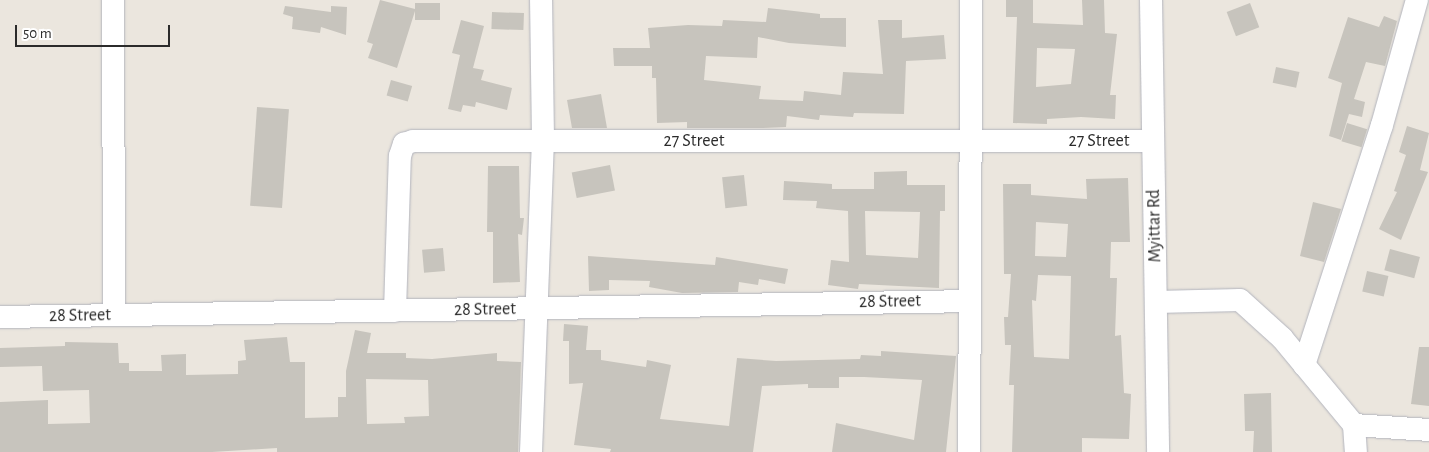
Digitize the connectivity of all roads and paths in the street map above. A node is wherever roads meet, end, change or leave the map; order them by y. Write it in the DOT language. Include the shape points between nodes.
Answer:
graph roads {
  1 [pos="113,0"];
  2 [pos="541,0"];
  3 [pos="971,0"];
  4 [pos="1151,0"];
  5 [pos="1417,0"];
  6 [pos="543,140"];
  7 [pos="970,141"];
  8 [pos="1153,141"];
  9 [pos="970,301"];
  10 [pos="1156,302"];
  11 [pos="536,309"];
  12 [pos="395,312"];
  13 [pos="114,315"];
  14 [pos="0,317"];
  15 [pos="1304,365"];
  16 [pos="1354,425"];
  17 [pos="1429,430"];
  18 [pos="531,452"];
  19 [pos="970,452"];
  20 [pos="1158,452"];
  21 [pos="1356,452"];
  1 -- 13 [label="street"];
  2 -- 6 [label="street"];
  3 -- 7 [label="street"];
  4 -- 8 [label="street, Myittar Rd"];
  5 -- 15 [label="street" via="1382,125"];
  6 -- 7 [label="street, 27 Street"];
  6 -- 11 [label="street"];
  6 -- 12 [label="street, 27 Street" via="413,141 404,144 400,156"];
  7 -- 8 [label="street, 27 Street"];
  7 -- 9 [label="street"];
  8 -- 10 [label="street, Myittar Rd"];
  9 -- 11 [label="street, 28 Street"];
  9 -- 19 [label="street"];
  10 -- 15 [label="street" via="1240,300 1282,338"];
  10 -- 20 [label="street, Myittar Rd"];
  11 -- 12 [label="street, 28 Street"];
  11 -- 18 [label="street"];
  12 -- 13 [label="street, 28 Street"];
  13 -- 14 [label="street, 28 Street"];
  15 -- 16 [label="street"];
  16 -- 17 [label="street"];
  16 -- 21 [label="street"];
}
